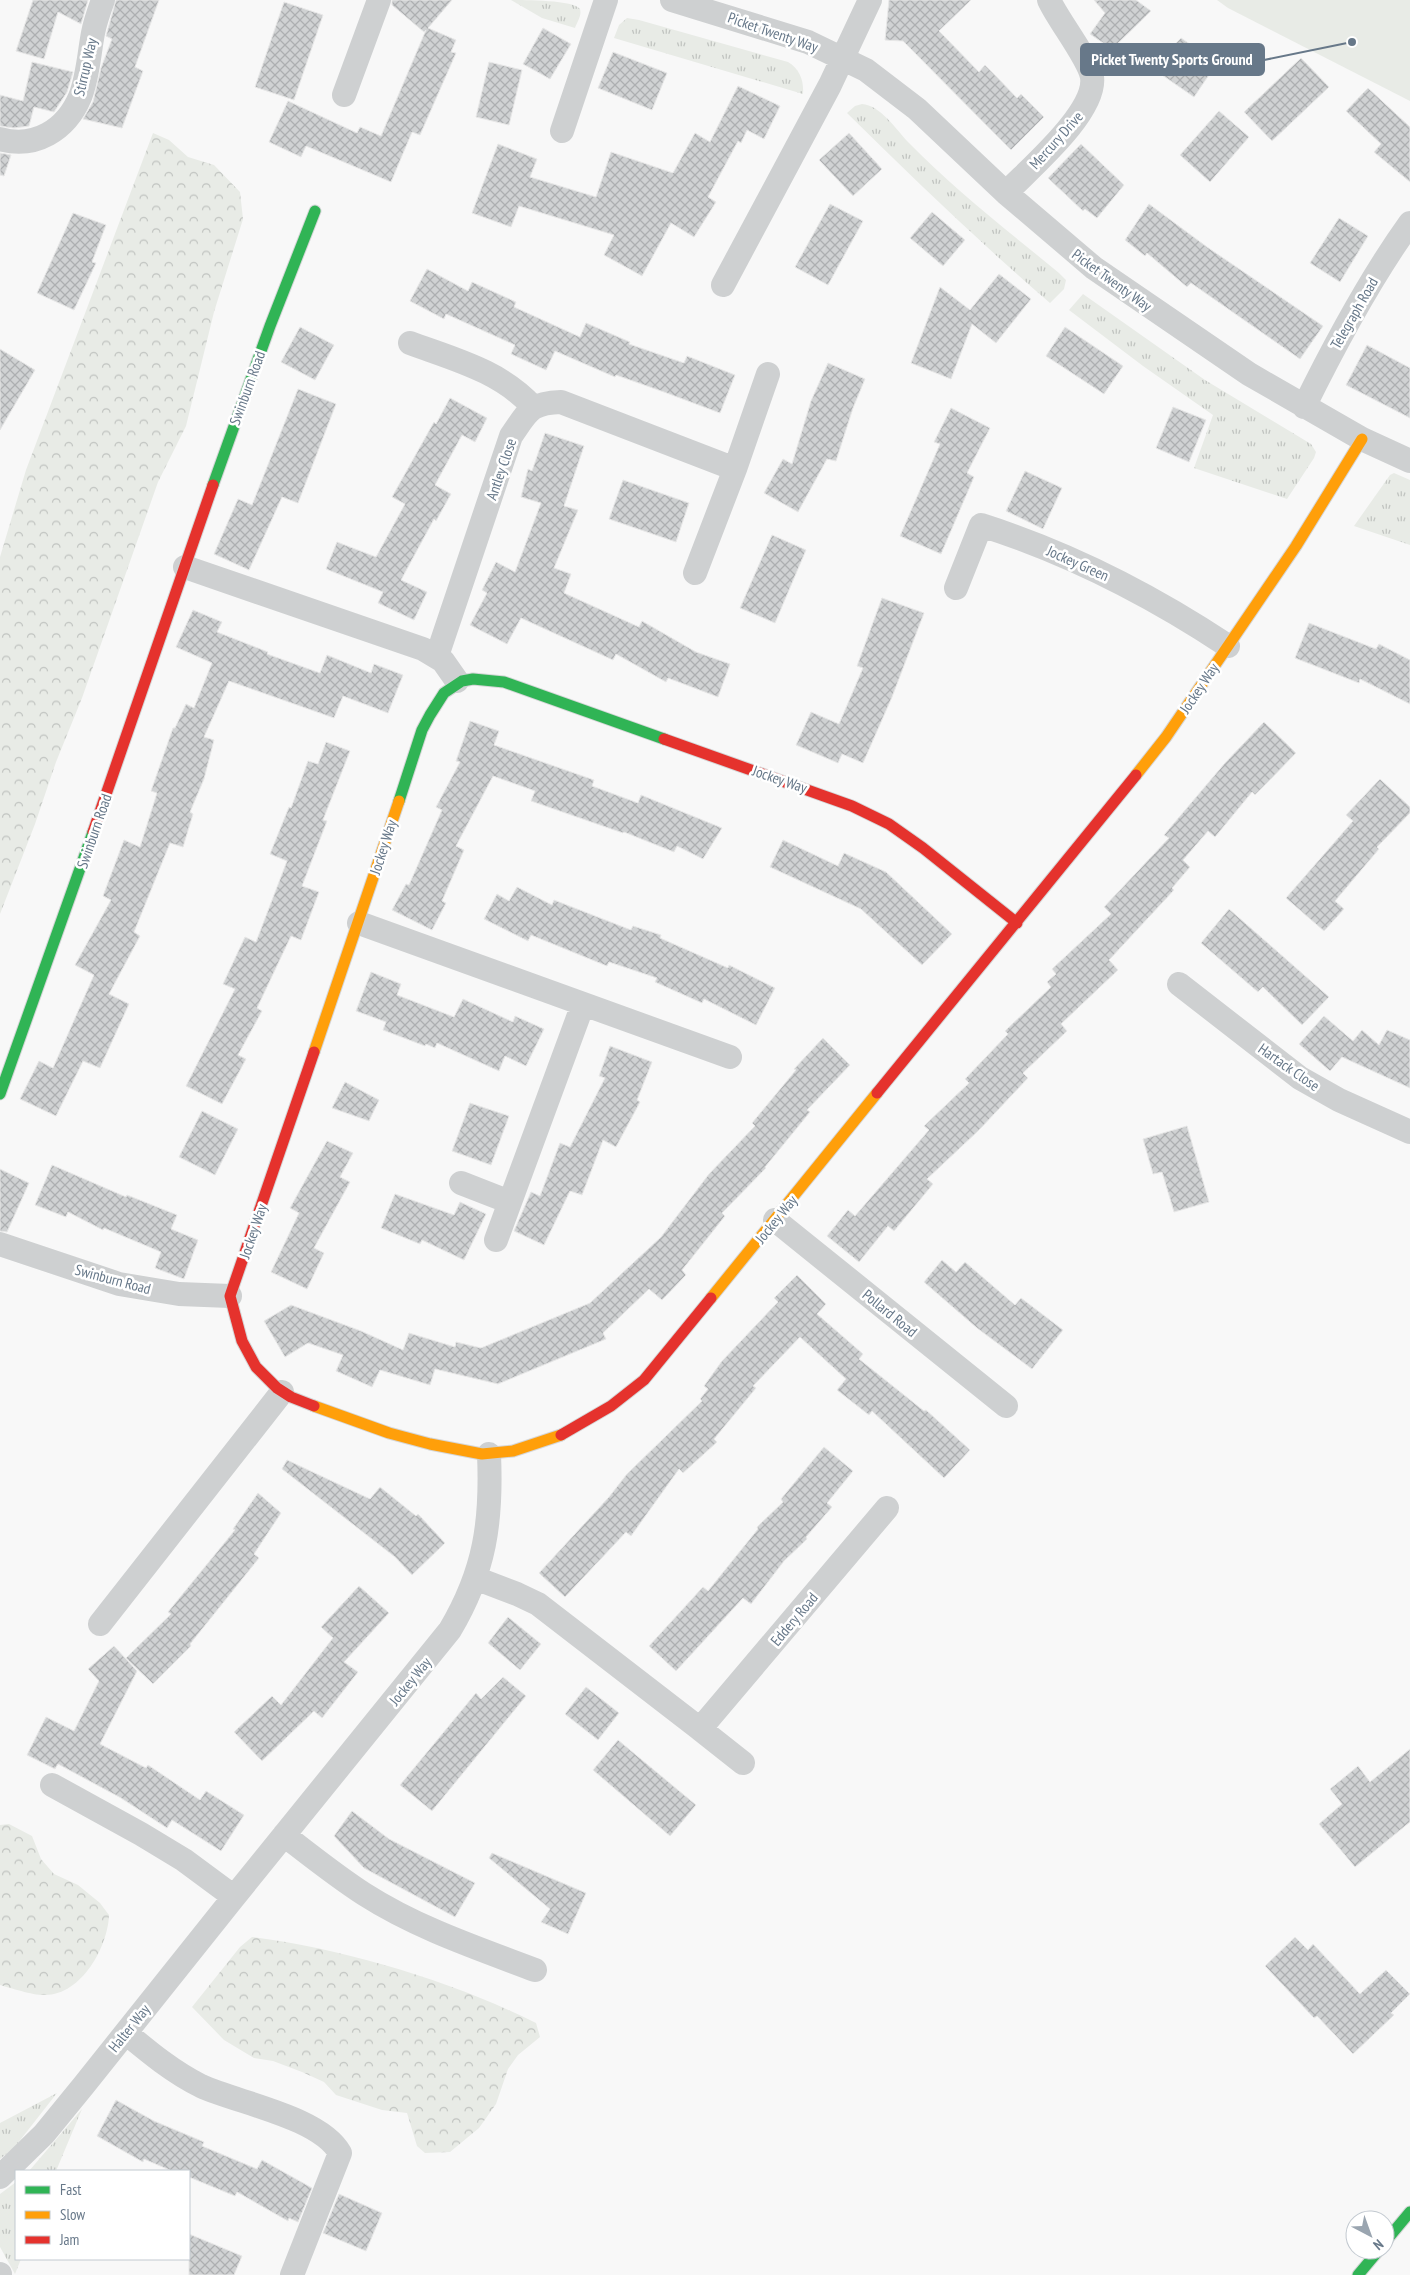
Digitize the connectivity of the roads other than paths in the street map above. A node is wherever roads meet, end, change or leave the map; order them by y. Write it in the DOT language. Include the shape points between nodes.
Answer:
graph roads {
  1 [pos="103,0"];
  2 [pos="379,0"];
  3 [pos="606,0"];
  4 [pos="672,0"];
  5 [pos="870,0"];
  6 [pos="1049,0"];
  7 [pos="844,58"];
  8 [pos="344,95"];
  9 [pos="562,131"];
  10 [pos="0,139"];
  11 [pos="1006,194"];
  12 [pos="315,211"];
  13 [pos="1410,223"];
  14 [pos="723,285"];
  15 [pos="410,343"];
  16 [pos="768,374"];
  17 [pos="532,407"];
  18 [pos="1304,407"];
  19 [pos="1362,439"];
  20 [pos="1410,461"];
  21 [pos="735,469"];
  22 [pos="185,566"];
  23 [pos="695,573"];
  24 [pos="956,588"];
  25 [pos="1228,646"];
  26 [pos="436,656"];
  27 [pos="457,681"];
  28 [pos="359,923"];
  29 [pos="1017,923"];
  30 [pos="1179,984"];
  31 [pos="583,1004"];
  32 [pos="730,1057"];
  33 [pos="0,1094"];
  34 [pos="1410,1132"];
  35 [pos="461,1183"];
  36 [pos="510,1202"];
  37 [pos="775,1220"];
  38 [pos="496,1240"];
  39 [pos="0,1244"];
  40 [pos="230,1296"];
  41 [pos="282,1392"];
  42 [pos="1006,1406"];
  43 [pos="489,1454"];
  44 [pos="887,1508"];
  45 [pos="475,1578"];
  46 [pos="100,1624"];
  47 [pos="700,1729"];
  48 [pos="744,1763"];
  49 [pos="52,1785"];
  50 [pos="284,1835"];
  51 [pos="252,1874"];
  52 [pos="234,1897"];
  53 [pos="535,1970"];
  54 [pos="126,2033"];
  55 [pos="0,2177"];
  56 [pos="1410,2212"];
  57 [pos="1395,2230"];
  58 [pos="1371,2260"];
  59 [pos="292,2275"];
  60 [pos="1358,2275"];
  1 -- 10 [label="street, Stirrup Way" via="81,95 69,115 54,130 33,141 22,143"];
  2 -- 8 [label="street"];
  3 -- 9 [label="street"];
  4 -- 7 [label="street, Picket Twenty Way" via="808,42"];
  5 -- 7 [label="street"];
  6 -- 11 [label="street, Mercury Drive" via="1085,60 1092,76 1092,90 1082,111"];
  7 -- 11 [label="street, Picket Twenty Way" via="866,70 917,109"];
  7 -- 14 [label="street"];
  11 -- 18 [label="street, Picket Twenty Way" via="1094,268 1249,374"];
  12 -- 22 [label="street, Swinburn Road" via="285,284"];
  13 -- 18 [label="street, Telegraph Road" via="1365,294"];
  15 -- 17 [label="street" via="504,382"];
  16 -- 21 [label="street"];
  17 -- 21 [label="street" via="546,402 561,402"];
  17 -- 26 [label="street, Antley Close" via="511,436"];
  18 -- 19 [label="street, Picket Twenty Way"];
  19 -- 20 [label="street, Picket Twenty Way"];
  19 -- 25 [label="street, Jockey Way" via="1296,546"];
  21 -- 23 [label="street"];
  22 -- 26 [label="street" via="422,648"];
  22 -- 33 [label="street, Swinburn Road"];
  24 -- 25 [label="street, Jockey Green" via="981,525 1117,581 1155,600"];
  25 -- 29 [label="street, Jockey Way" via="1166,737"];
  26 -- 27 [label="street"];
  27 -- 28 [label="street, Jockey Way" via="434,705 422,730"];
  27 -- 29 [label="street, Jockey Way" via="486,678 504,682 852,806 889,824 923,848"];
  28 -- 31 [label="street"];
  28 -- 40 [label="street, Jockey Way"];
  29 -- 37 [label="street, Jockey Way"];
  30 -- 34 [label="street, Hartack Close" via="1300,1078"];
  31 -- 32 [label="street"];
  31 -- 36 [label="street"];
  35 -- 36 [label="street"];
  36 -- 38 [label="street"];
  37 -- 42 [label="street, Pollard Road"];
  37 -- 43 [label="street, Jockey Way" via="644,1380 618,1403 556,1436 507,1452"];
  39 -- 40 [label="street, Swinburn Road" via="119,1284 179,1294"];
  40 -- 41 [label="street, Jockey Way" via="238,1336 262,1376"];
  41 -- 43 [label="street, Jockey Way" via="387,1434 425,1444"];
  41 -- 46 [label="street"];
  43 -- 45 [label="street, Jockey Way" via="490,1513"];
  44 -- 47 [label="street, Eddery Road"];
  45 -- 47 [label="street" via="538,1604"];
  45 -- 50 [label="street, Jockey Way" via="466,1604 450,1630"];
  47 -- 48 [label="street"];
  49 -- 52 [label="street" via="184,1860"];
  50 -- 51 [label="street, Jockey Way"];
  50 -- 53 [label="street" via="357,1890 389,1909"];
  51 -- 52 [label="street, Halter Way"];
  52 -- 54 [label="street, Halter Way"];
  54 -- 55 [label="street, Halter Way" via="44,2134"];
  54 -- 59 [label="street" via="182,2076 202,2087 280,2114 324,2134 335,2145 340,2153"];
  56 -- 57 [label="street"];
  58 -- 60 [label="street"];
}
